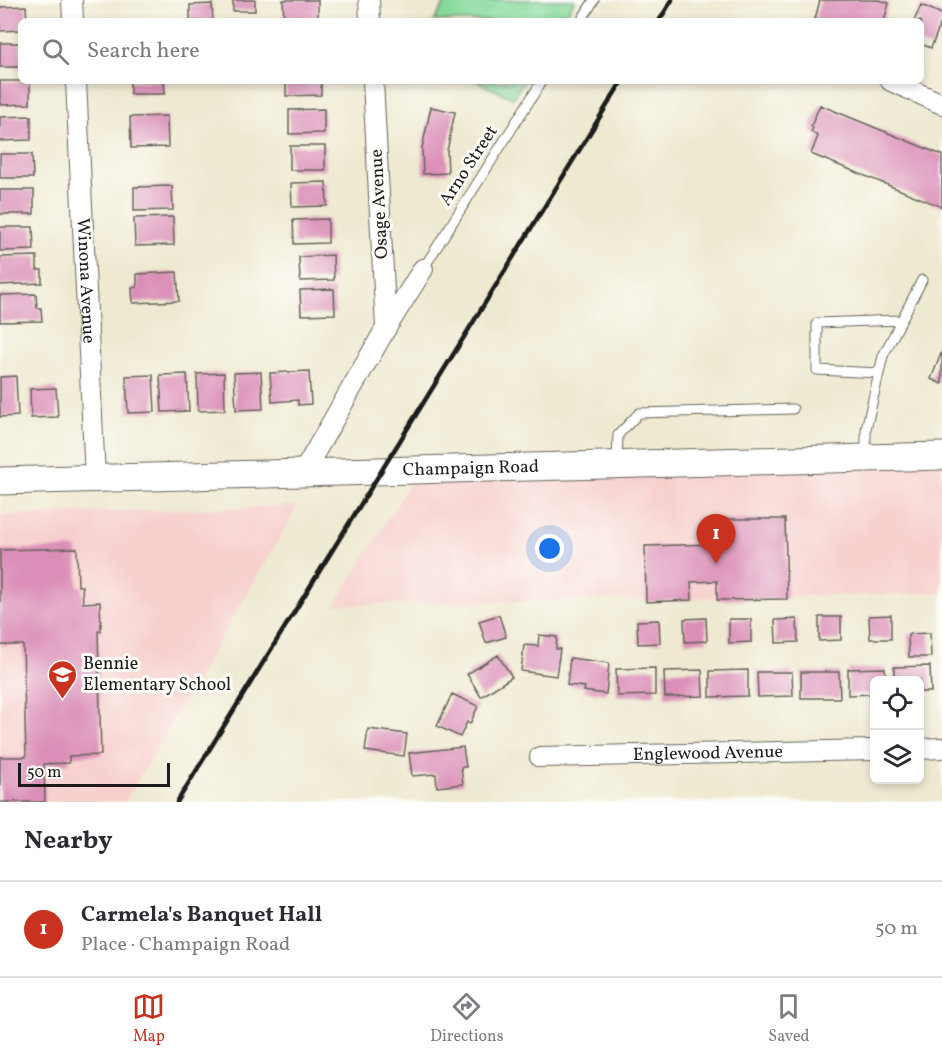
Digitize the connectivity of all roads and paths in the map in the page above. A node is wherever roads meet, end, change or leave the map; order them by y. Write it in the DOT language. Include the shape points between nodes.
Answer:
graph roads {
  1 [pos="72,0"];
  2 [pos="369,0"];
  3 [pos="594,0"];
  4 [pos="73,18"];
  5 [pos="370,18"];
  6 [pos="582,18"];
  7 [pos="76,84"];
  8 [pos="373,84"];
  9 [pos="540,84"];
  10 [pos="898,84"];
  11 [pos="942,104"];
  12 [pos="423,269"];
  13 [pos="922,280"];
  14 [pos="901,320"];
  15 [pos="386,328"];
  16 [pos="879,373"];
  17 [pos="794,409"];
  18 [pos="942,456"];
  19 [pos="866,458"];
  20 [pos="616,465"];
  21 [pos="303,472"];
  22 [pos="95,478"];
  23 [pos="0,481"];
  24 [pos="942,748"];
  25 [pos="924,749"];
  26 [pos="870,750"];
  27 [pos="540,757"];
  1 -- 4 [label="street"];
  2 -- 5 [label="street"];
  3 -- 6 [label="lane"];
  7 -- 22 [label="street, Winona Avenue"];
  8 -- 15 [label="street, Osage Avenue"];
  9 -- 12 [label="lane, Arno Street"];
  10 -- 11 [label="street"];
  12 -- 15 [label="street"];
  13 -- 14 [label="lane"];
  14 -- 16 [label="lane"];
  14 -- 16 [label="lane" via="817,323 817,370"];
  15 -- 21 [label="street"];
  16 -- 19 [label="lane" via="866,429"];
  17 -- 20 [label="lane" via="639,413 618,435"];
  18 -- 19 [label="street, Champaign Road"];
  19 -- 20 [label="street, Champaign Road"];
  20 -- 21 [label="street, Champaign Road"];
  21 -- 22 [label="street, Champaign Road"];
  22 -- 23 [label="street, Champaign Road"];
  24 -- 25 [label="street"];
  26 -- 27 [label="street, Englewood Avenue"];
}
